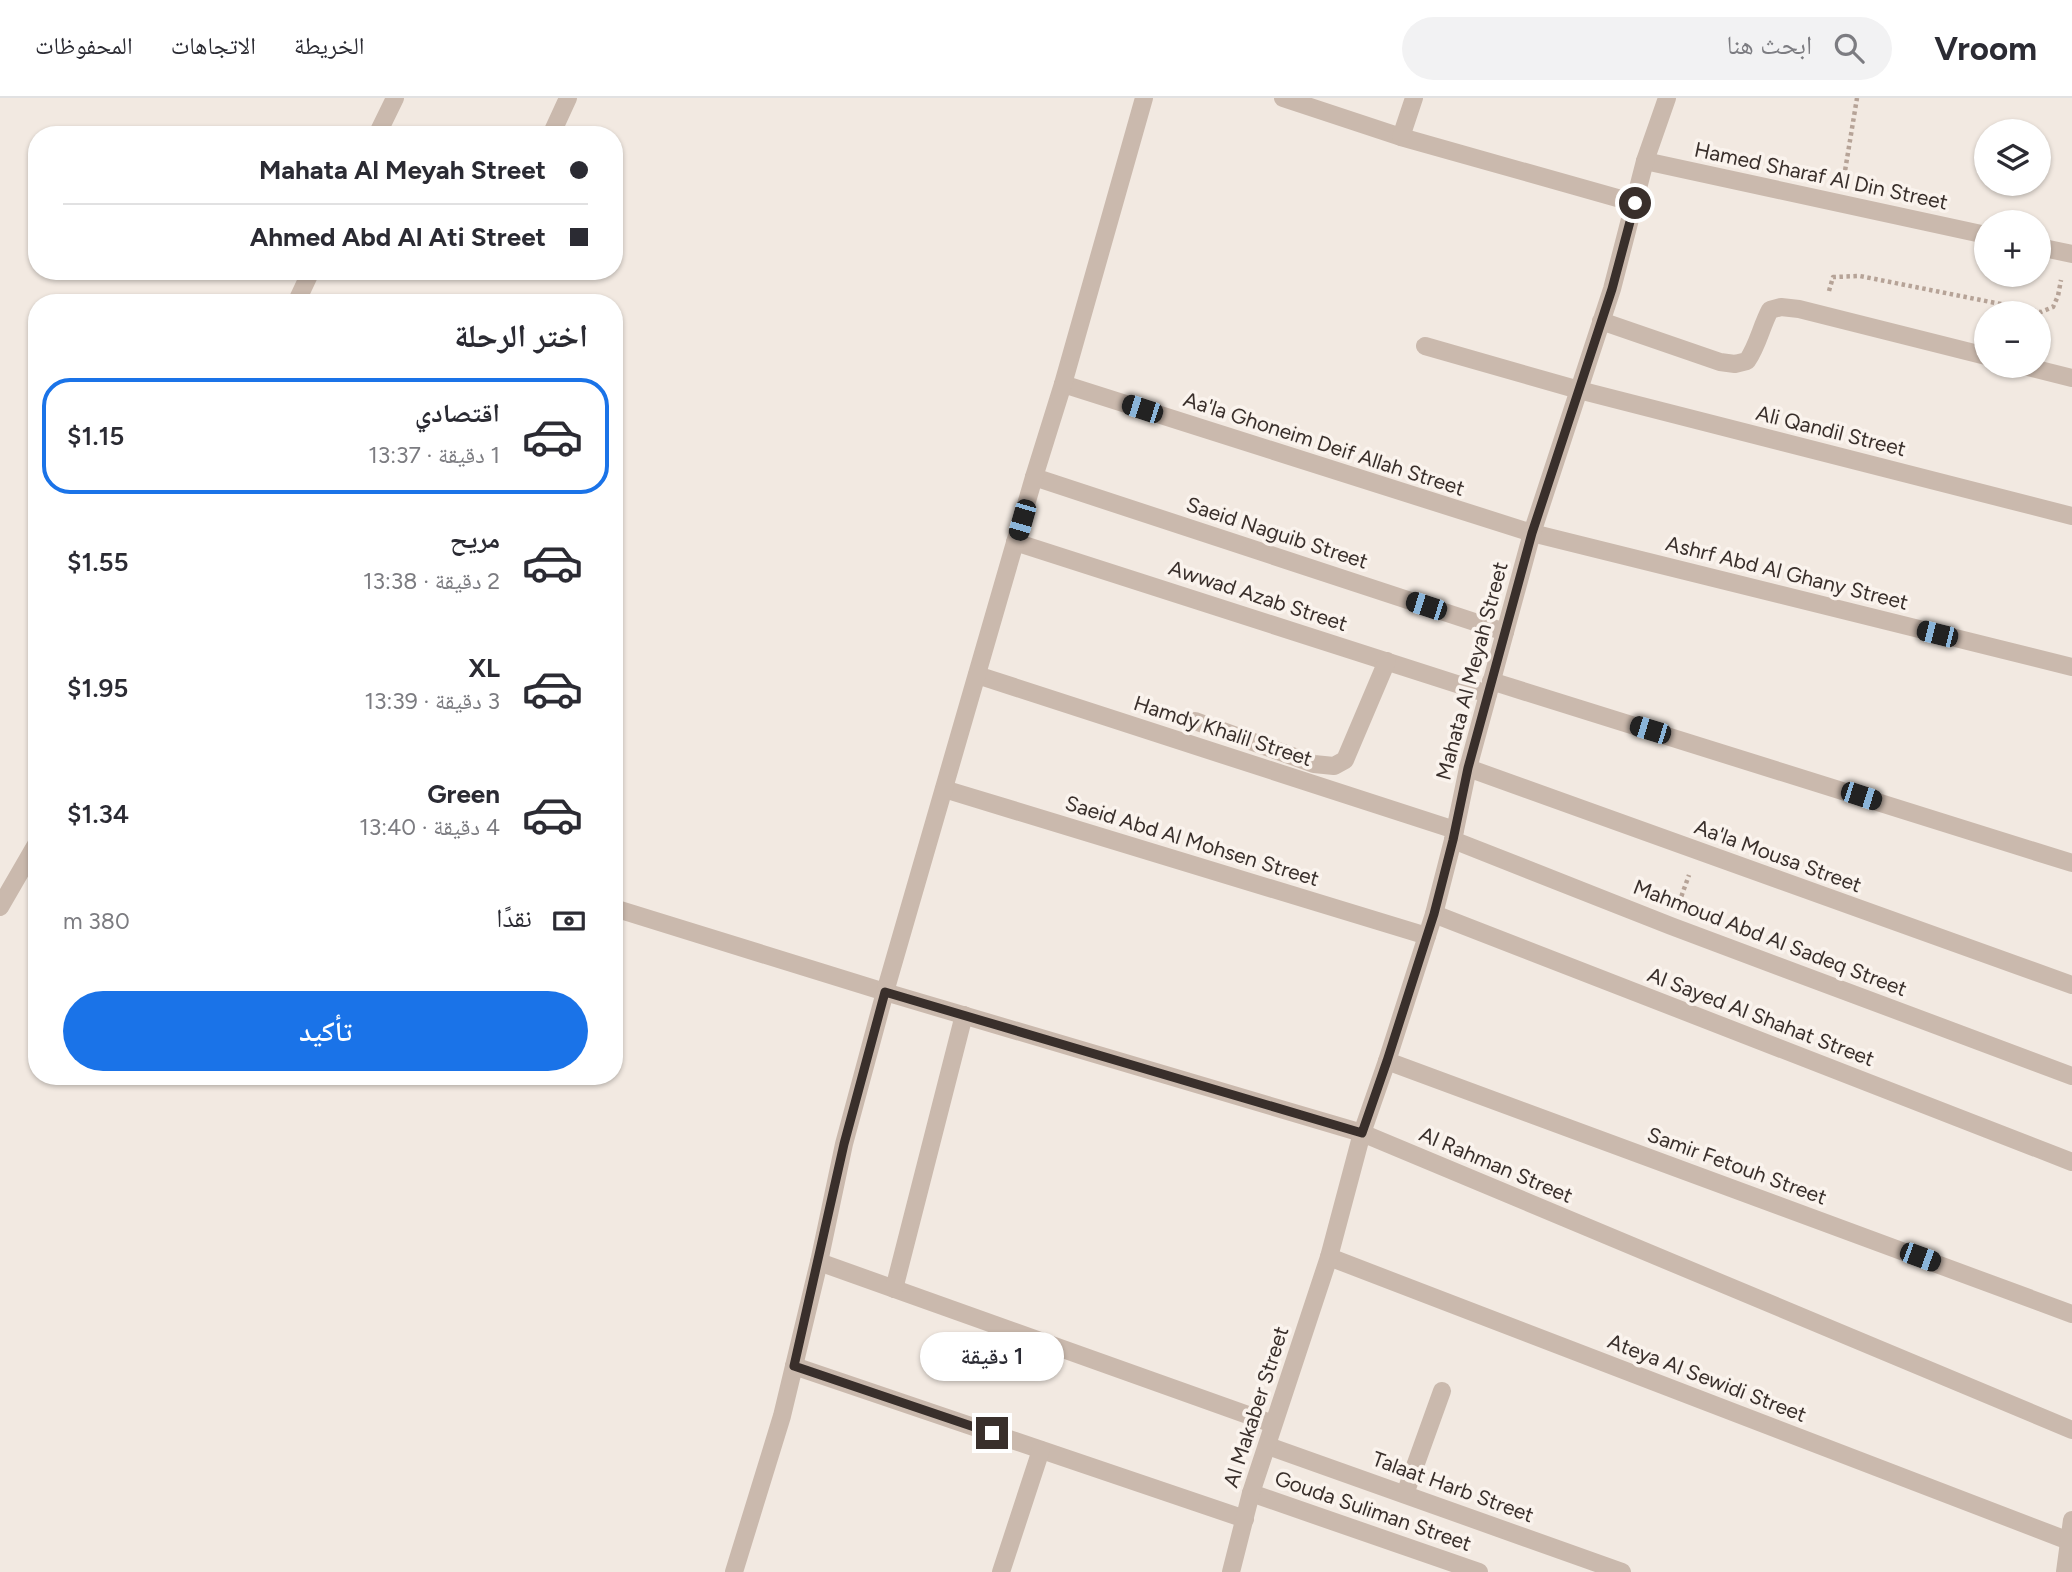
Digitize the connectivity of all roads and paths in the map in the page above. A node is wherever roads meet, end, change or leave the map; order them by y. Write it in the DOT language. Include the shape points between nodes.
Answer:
graph roads {
  1 [pos="396,98"];
  2 [pos="568,98"];
  3 [pos="1144,98"];
  4 [pos="1283,98"];
  5 [pos="1414,98"];
  6 [pos="1667,98"];
  7 [pos="1857,98"];
  8 [pos="382,126"];
  9 [pos="555,126"];
  10 [pos="1401,137"];
  11 [pos="1646,161"];
  12 [pos="1635,203"];
  13 [pos="1840,203"];
  14 [pos="1974,232"];
  15 [pos="2051,250"];
  16 [pos="2070,254"];
  17 [pos="1820,315"];
  18 [pos="1601,321"];
  19 [pos="1425,346"];
  20 [pos="1974,353"];
  21 [pos="2051,373"];
  22 [pos="2072,378"];
  23 [pos="1063,384"];
  24 [pos="1579,390"];
  25 [pos="1034,477"];
  26 [pos="2072,516"];
  27 [pos="1532,533"];
  28 [pos="1015,542"];
  29 [pos="1504,632"];
  30 [pos="1387,661"];
  31 [pos="2072,667"];
  32 [pos="977,675"];
  33 [pos="1489,687"];
  34 [pos="1195,721"];
  35 [pos="1468,768"];
  36 [pos="944,789"];
  37 [pos="1454,835"];
  38 [pos="1698,851"];
  39 [pos="28,859"];
  40 [pos="2072,863"];
  41 [pos="0,907"];
  42 [pos="623,911"];
  43 [pos="1434,914"];
  44 [pos="1671,926"];
  45 [pos="1427,936"];
  46 [pos="2072,985"];
  47 [pos="885,992"];
  48 [pos="964,1015"];
  49 [pos="1387,1061"];
  50 [pos="2072,1076"];
  51 [pos="1362,1133"];
  52 [pos="2072,1162"];
  53 [pos="1329,1257"];
  54 [pos="819,1262"];
  55 [pos="894,1289"];
  56 [pos="2072,1314"];
  57 [pos="794,1366"];
  58 [pos="1442,1391"];
  59 [pos="1273,1424"];
  60 [pos="2072,1430"];
  61 [pos="1268,1446"];
  62 [pos="1041,1450"];
  63 [pos="1251,1493"];
  64 [pos="1405,1494"];
  65 [pos="1245,1520"];
  66 [pos="2072,1520"];
  67 [pos="2069,1541"];
  68 [pos="734,1572"];
  69 [pos="1001,1572"];
  70 [pos="1231,1572"];
  71 [pos="1479,1572"];
  72 [pos="1622,1572"];
  73 [pos="2065,1572"];
  1 -- 8 [label="street"];
  2 -- 9 [label="street"];
  3 -- 23 [label="street"];
  4 -- 10 [label="street"];
  5 -- 10 [label="street"];
  6 -- 11 [label="street, Mahata Al Meyah Street"];
  7 -- 13 [label="path"];
  10 -- 12 [label="street"];
  11 -- 12 [label="street, Mahata Al Meyah Street"];
  11 -- 13 [label="street, Hamed Sharaf Al Din Street"];
  12 -- 18 [label="street, Mahata Al Meyah Street"];
  13 -- 14 [label="street, Hamed Sharaf Al Din Street"];
  15 -- 16 [label="street"];
  16 -- 17 [label="path" via="2056,301 2045,311 1860,276 1833,277"];
  17 -- 18 [label="street" via="1781,307 1770,310 1757,346 1747,361 1735,364"];
  17 -- 20 [label="street"];
  18 -- 24 [label="street, Mahata Al Meyah Street"];
  19 -- 24 [label="street, Ali Qandil Street"];
  21 -- 22 [label="street"];
  23 -- 25 [label="street"];
  23 -- 27 [label="street, Aa'la Ghoneim Deif Allah Street"];
  24 -- 26 [label="street, Ali Qandil Street"];
  24 -- 27 [label="street, Mahata Al Meyah Street"];
  25 -- 28 [label="street"];
  25 -- 29 [label="street, Saeid Naguib Street"];
  27 -- 29 [label="street, Mahata Al Meyah Street"];
  27 -- 31 [label="street, Ashrf Abd Al Ghany Street"];
  28 -- 30 [label="street, Awwad Azab Street"];
  28 -- 32 [label="street"];
  29 -- 33 [label="street, Mahata Al Meyah Street"];
  30 -- 33 [label="street, Awwad Azab Street"];
  30 -- 34 [label="street" via="1345,760 1335,766 1314,764"];
  32 -- 36 [label="street"];
  32 -- 37 [label="street, Hamdy Khalil Street"];
  33 -- 35 [label="street, Mahata Al Meyah Street"];
  33 -- 40 [label="street, Awwad Azab Street"];
  35 -- 37 [label="street, Mahata Al Meyah Street"];
  35 -- 38 [label="street, Aa'la Mousa Street"];
  36 -- 45 [label="street, Saeid Abd Al Mohsen Street"];
  36 -- 47 [label="street"];
  37 -- 43 [label="street, Mahata Al Meyah Street"];
  37 -- 44 [label="street, Mahmoud Abd Al Sadeq Street"];
  38 -- 44 [label="path"];
  38 -- 46 [label="street, Aa'la Mousa Street"];
  39 -- 41 [label="street"];
  42 -- 47 [label="street, Al Rahman Street"];
  43 -- 45 [label="street, Mahata Al Meyah Street"];
  43 -- 52 [label="street, Al Sayed Al Shahat Street"];
  44 -- 50 [label="street, Mahmoud Abd Al Sadeq Street"];
  45 -- 49 [label="street, Mahata Al Meyah Street"];
  47 -- 48 [label="street, Al Rahman Street"];
  47 -- 54 [label="street" via="844,1144"];
  48 -- 51 [label="street, Al Rahman Street"];
  48 -- 55 [label="street"];
  49 -- 51 [label="street, Mahata Al Meyah Street"];
  49 -- 56 [label="street, Samir Fetouh Street"];
  51 -- 53 [label="street, Mahata Al Meyah Street"];
  51 -- 60 [label="street, Al Rahman Street"];
  53 -- 59 [label="street, Al Makaber Street"];
  53 -- 67 [label="street, Ateya Al Sewidi Street"];
  54 -- 55 [label="street"];
  54 -- 57 [label="street"];
  55 -- 59 [label="street"];
  57 -- 62 [label="street"];
  57 -- 68 [label="street"];
  58 -- 64 [label="street"];
  59 -- 61 [label="street, Al Makaber Street"];
  61 -- 63 [label="street, Al Makaber Street"];
  61 -- 64 [label="street, Talaat Harb Street"];
  62 -- 65 [label="street"];
  62 -- 69 [label="street"];
  63 -- 65 [label="street, Al Makaber Street"];
  63 -- 71 [label="street, Gouda Suliman Street"];
  64 -- 72 [label="street, Talaat Harb Street"];
  65 -- 70 [label="street, Al Makaber Street"];
  66 -- 67 [label="street"];
  67 -- 73 [label="street"];
}
